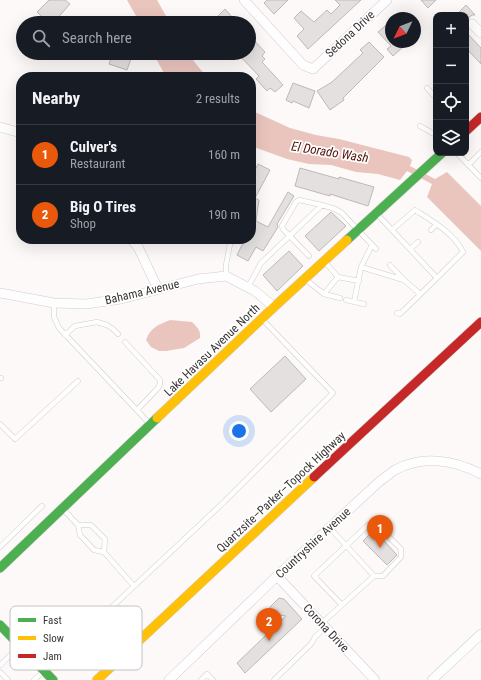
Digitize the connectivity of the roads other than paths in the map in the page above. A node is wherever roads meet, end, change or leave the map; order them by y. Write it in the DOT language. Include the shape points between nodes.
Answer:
graph roads {
  1 [pos="244,0"];
  2 [pos="387,0"];
  3 [pos="472,24"];
  4 [pos="481,33"];
  5 [pos="427,88"];
  6 [pos="433,95"];
  7 [pos="481,117"];
  8 [pos="420,126"];
  9 [pos="0,127"];
  10 [pos="469,128"];
  11 [pos="16,132"];
  12 [pos="433,133"];
  13 [pos="481,152"];
  14 [pos="439,156"];
  15 [pos="460,156"];
  16 [pos="468,164"];
  17 [pos="481,178"];
  18 [pos="322,205"];
  19 [pos="377,214"];
  20 [pos="437,224"];
  21 [pos="359,230"];
  22 [pos="392,230"];
  23 [pos="431,230"];
  24 [pos="290,236"];
  25 [pos="418,242"];
  26 [pos="135,244"];
  27 [pos="230,244"];
  28 [pos="372,245"];
  29 [pos="376,249"];
  30 [pos="410,249"];
  31 [pos="309,256"];
  32 [pos="325,261"];
  33 [pos="390,265"];
  34 [pos="361,267"];
  35 [pos="226,276"];
  36 [pos="338,277"];
  37 [pos="437,278"];
  38 [pos="305,279"];
  39 [pos="359,280"];
  40 [pos="404,280"];
  41 [pos="248,287"];
  42 [pos="158,289"];
  43 [pos="0,293"];
  44 [pos="324,294"];
  45 [pos="420,294"];
  46 [pos="340,298"];
  47 [pos="346,300"];
  48 [pos="354,302"];
  49 [pos="54,303"];
  50 [pos="364,304"];
  51 [pos="274,307"];
  52 [pos="396,313"];
  53 [pos="262,319"];
  54 [pos="481,322"];
  55 [pos="118,334"];
  56 [pos="66,335"];
  57 [pos="125,342"];
  58 [pos="78,381"];
  59 [pos="137,410"];
  60 [pos="0,424"];
  61 [pos="151,425"];
  62 [pos="481,474"];
  63 [pos="42,506"];
  64 [pos="62,508"];
  65 [pos="78,525"];
  66 [pos="330,528"];
  67 [pos="346,546"];
  68 [pos="0,547"];
  69 [pos="104,552"];
  70 [pos="0,568"];
  71 [pos="277,576"];
  72 [pos="374,576"];
  73 [pos="134,586"];
  74 [pos="113,606"];
  75 [pos="342,606"];
  76 [pos="0,625"];
  77 [pos="324,625"];
  78 [pos="481,634"];
  79 [pos="10,636"];
  80 [pos="142,638"];
  81 [pos="10,656"];
  82 [pos="0,665"];
  83 [pos="108,670"];
  84 [pos="44,671"];
  85 [pos="0,672"];
  86 [pos="8,680"];
  87 [pos="34,680"];
  88 [pos="53,680"];
  89 [pos="97,680"];
  90 [pos="169,680"];
  91 [pos="201,680"];
  92 [pos="213,680"];
  93 [pos="274,680"];
  94 [pos="375,680"];
  95 [pos="432,680"];
  1 -- 2 [label="street, Sedona Drive" via="302,65 313,69"];
  3 -- 4 [label="street"];
  5 -- 6 [label="lane"];
  7 -- 10 [label="main road"];
  8 -- 12 [label="lane"];
  9 -- 11 [label="street"];
  13 -- 16 [label="lane"];
  14 -- 19 [label="main road, Lake Havasu Avenue North"];
  15 -- 16 [label="lane"];
  16 -- 17 [label="lane"];
  18 -- 21 [label="lane" via="342,213"];
  18 -- 24 [label="lane"];
  18 -- 24 [label="lane" via="299,200 296,202 282,226"];
  19 -- 21 [label="main road, Lake Havasu Avenue North"];
  19 -- 22 [label="lane"];
  20 -- 22 [label="lane" via="415,210"];
  20 -- 23 [label="lane"];
  20 -- 37 [label="lane" via="464,252"];
  21 -- 28 [label="lane"];
  21 -- 32 [label="main road, Lake Havasu Avenue North"];
  22 -- 30 [label="lane"];
  24 -- 31 [label="lane"];
  24 -- 41 [label="lane" via="261,263"];
  25 -- 30 [label="lane"];
  26 -- 42 [label="street"];
  27 -- 35 [label="lane"];
  28 -- 29 [label="lane"];
  28 -- 34 [label="lane"];
  30 -- 37 [label="lane"];
  32 -- 36 [label="lane"];
  32 -- 38 [label="main road, Lake Havasu Avenue North"];
  33 -- 40 [label="lane"];
  34 -- 39 [label="lane"];
  34 -- 40 [label="lane"];
  35 -- 41 [label="street"];
  35 -- 42 [label="street, Bahama Avenue" via="198,279"];
  36 -- 39 [label="lane"];
  36 -- 44 [label="lane"];
  37 -- 45 [label="lane"];
  38 -- 44 [label="lane"];
  38 -- 51 [label="main road, Lake Havasu Avenue North"];
  39 -- 48 [label="lane"];
  40 -- 45 [label="lane"];
  41 -- 51 [label="street"];
  42 -- 49 [label="street, Bahama Avenue" via="121,299 86,304"];
  43 -- 49 [label="street, Bahama Avenue"];
  44 -- 46 [label="lane"];
  45 -- 52 [label="lane" via="400,314"];
  47 -- 48 [label="lane"];
  48 -- 50 [label="lane"];
  49 -- 56 [label="lane" via="54,317"];
  51 -- 53 [label="main road, Lake Havasu Avenue North"];
  53 -- 61 [label="main road, Lake Havasu Avenue North"];
  53 -- 73 [label="lane" via="333,393 224,502"];
  54 -- 80 [label="main road, Quartzsite–Parker–Topock Highway"];
  55 -- 56 [label="lane" via="107,325 97,322 75,326"];
  56 -- 59 [label="lane"];
  57 -- 59 [label="lane" via="160,380 158,388"];
  58 -- 60 [label="lane" via="15,439"];
  59 -- 61 [label="lane"];
  61 -- 64 [label="main road, Lake Havasu Avenue North"];
  62 -- 66 [label="street, Countryshire Avenue" via="444,461 413,464 395,470"];
  63 -- 68 [label="lane"];
  64 -- 65 [label="lane"];
  64 -- 70 [label="main road, Lake Havasu Avenue North"];
  65 -- 69 [label="lane" via="80,535 94,550"];
  65 -- 69 [label="lane" via="91,525 105,539"];
  66 -- 67 [label="lane"];
  66 -- 71 [label="street, Countryshire Avenue"];
  67 -- 72 [label="lane"];
  67 -- 72 [label="lane" via="368,525 376,524 401,549 401,557 383,576"];
  67 -- 75 [label="lane" via="314,576"];
  69 -- 73 [label="lane"];
  71 -- 77 [label="street, Corona Drive"];
  71 -- 90 [label="street, Countryshire Avenue"];
  72 -- 75 [label="lane"];
  73 -- 74 [label="lane"];
  75 -- 77 [label="lane"];
  76 -- 79 [label="main road"];
  77 -- 93 [label="lane" via="311,644"];
  77 -- 94 [label="street, Corona Drive"];
  78 -- 95 [label="street"];
  81 -- 82 [label="lane"];
  83 -- 89 [label="main road, Quartzsite–Parker–Topock Highway"];
  84 -- 87 [label="lane"];
  84 -- 88 [label="main road"];
  85 -- 86 [label="lane"];
  91 -- 92 [label="lane" via="207,674"];
}
